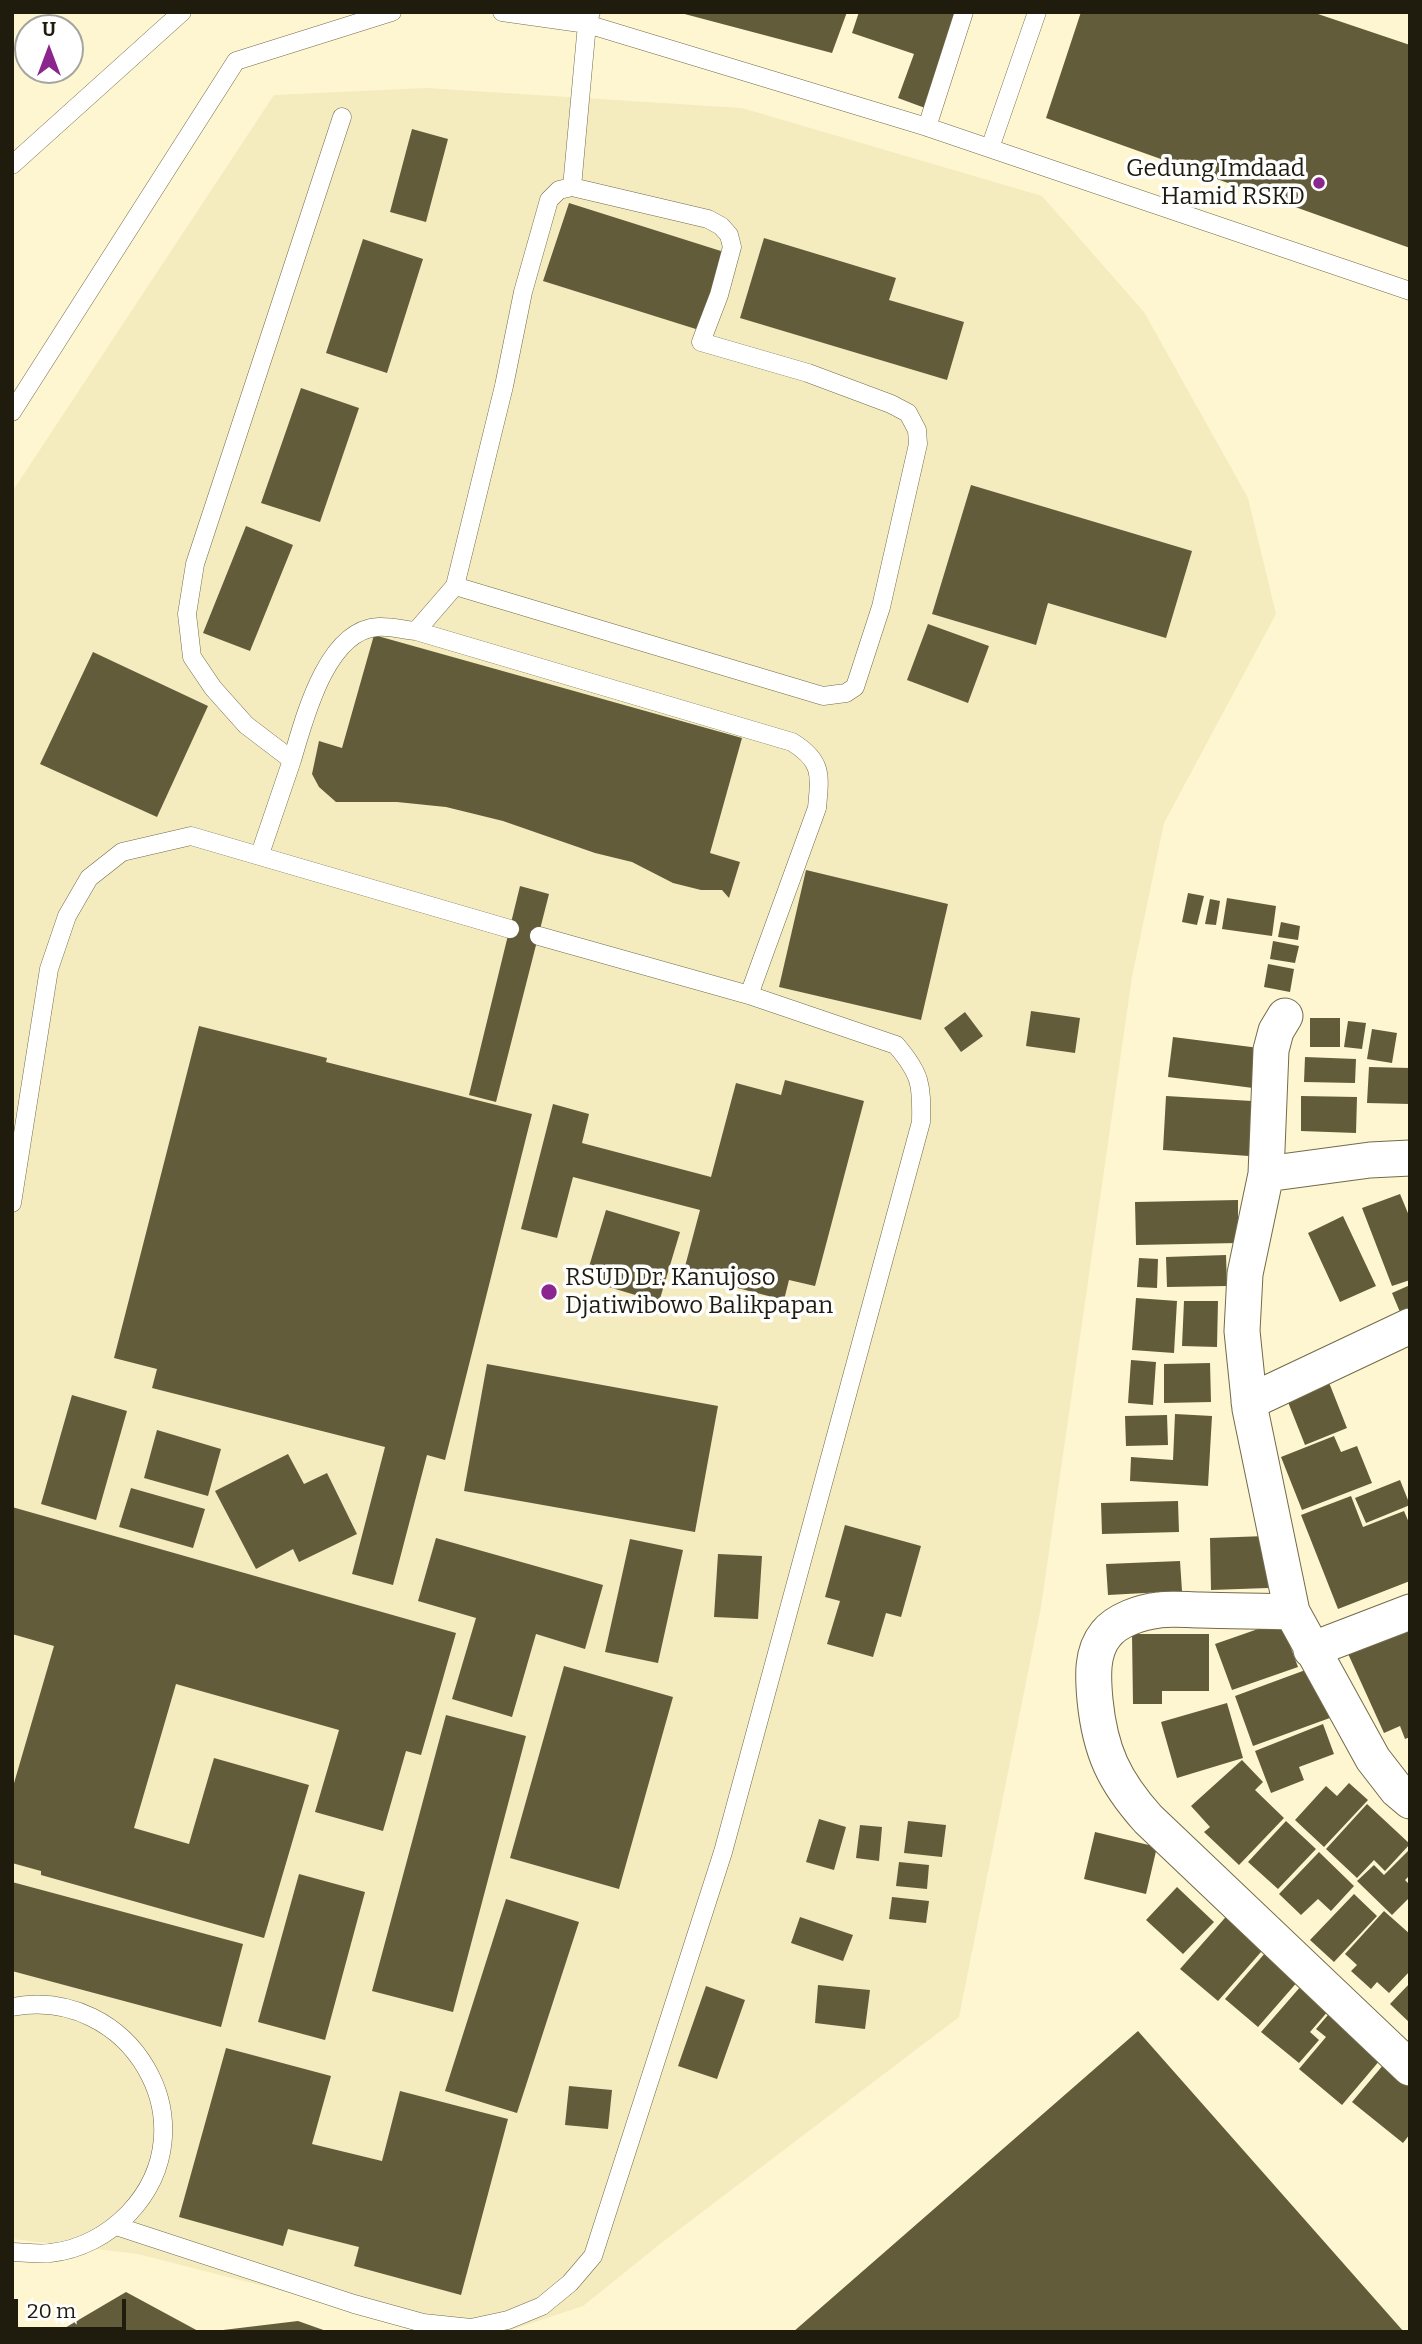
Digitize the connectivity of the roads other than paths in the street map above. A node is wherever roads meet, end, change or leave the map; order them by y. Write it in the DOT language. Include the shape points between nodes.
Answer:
graph roads {
  1 [pos="182,12"];
  2 [pos="393,12"];
  3 [pos="502,12"];
  4 [pos="964,12"];
  5 [pos="1037,12"];
  6 [pos="589,18"];
  7 [pos="342,117"];
  8 [pos="927,127"];
  9 [pos="990,148"];
  10 [pos="12,165"];
  11 [pos="572,187"];
  12 [pos="1410,291"];
  13 [pos="12,412"];
  14 [pos="455,586"];
  15 [pos="416,631"];
  16 [pos="292,760"];
  17 [pos="260,854"];
  18 [pos="510,929"];
  19 [pos="539,936"];
  20 [pos="749,995"];
  21 [pos="1284,1016"];
  22 [pos="1410,1158"];
  23 [pos="1266,1174"];
  24 [pos="12,1203"];
  25 [pos="1410,1326"];
  26 [pos="1249,1402"];
  27 [pos="1292,1612"];
  28 [pos="1410,1612"];
  29 [pos="1311,1650"];
  30 [pos="1410,1801"];
  31 [pos="12,2007"];
  32 [pos="1410,2068"];
  33 [pos="116,2226"];
  34 [pos="12,2252"];
  1 -- 10 [label="lane"];
  2 -- 13 [label="lane" via="236,61"];
  3 -- 6 [label="lane"];
  4 -- 8 [label="lane"];
  5 -- 9 [label="lane"];
  6 -- 8 [label="lane"];
  6 -- 11 [label="lane"];
  7 -- 16 [label="lane" via="195,564 187,614 192,657 213,688 246,726"];
  8 -- 9 [label="lane"];
  9 -- 12 [label="lane"];
  11 -- 14 [label="lane" via="559,190 542,218"];
  11 -- 14 [label="lane" via="708,219 729,235 732,247 701,342 851,388 908,414 918,444 881,607 855,687 823,696"];
  14 -- 15 [label="lane"];
  15 -- 16 [label="lane" via="370,629 332,657 308,708"];
  15 -- 20 [label="lane" via="792,742 805,750 820,776 817,808"];
  16 -- 17 [label="lane"];
  17 -- 18 [label="lane"];
  17 -- 24 [label="lane" via="191,836 122,852 89,878 67,916 49,969"];
  19 -- 20 [label="lane"];
  20 -- 33 [label="lane" via="896,1045 912,1064 922,1089 921,1122 723,1852 593,2256 542,2306 471,2328 400,2317"];
  21 -- 23 [label="street" via="1271,1051"];
  22 -- 23 [label="street"];
  23 -- 26 [label="street" via="1245,1274 1242,1331"];
  25 -- 26 [label="street"];
  26 -- 27 [label="street"];
  27 -- 29 [label="street"];
  27 -- 32 [label="street" via="1159,1609 1126,1619 1108,1631 1095,1657 1098,1728 1125,1793 1148,1819"];
  28 -- 29 [label="street"];
  29 -- 30 [label="street" via="1373,1759"];
  31 -- 33 [label="lane" via="34,2003 73,2008 108,2025 137,2052 156,2086 164,2123 159,2162 143,2198"];
  33 -- 34 [label="lane" via="84,2245 49,2253"];
}
